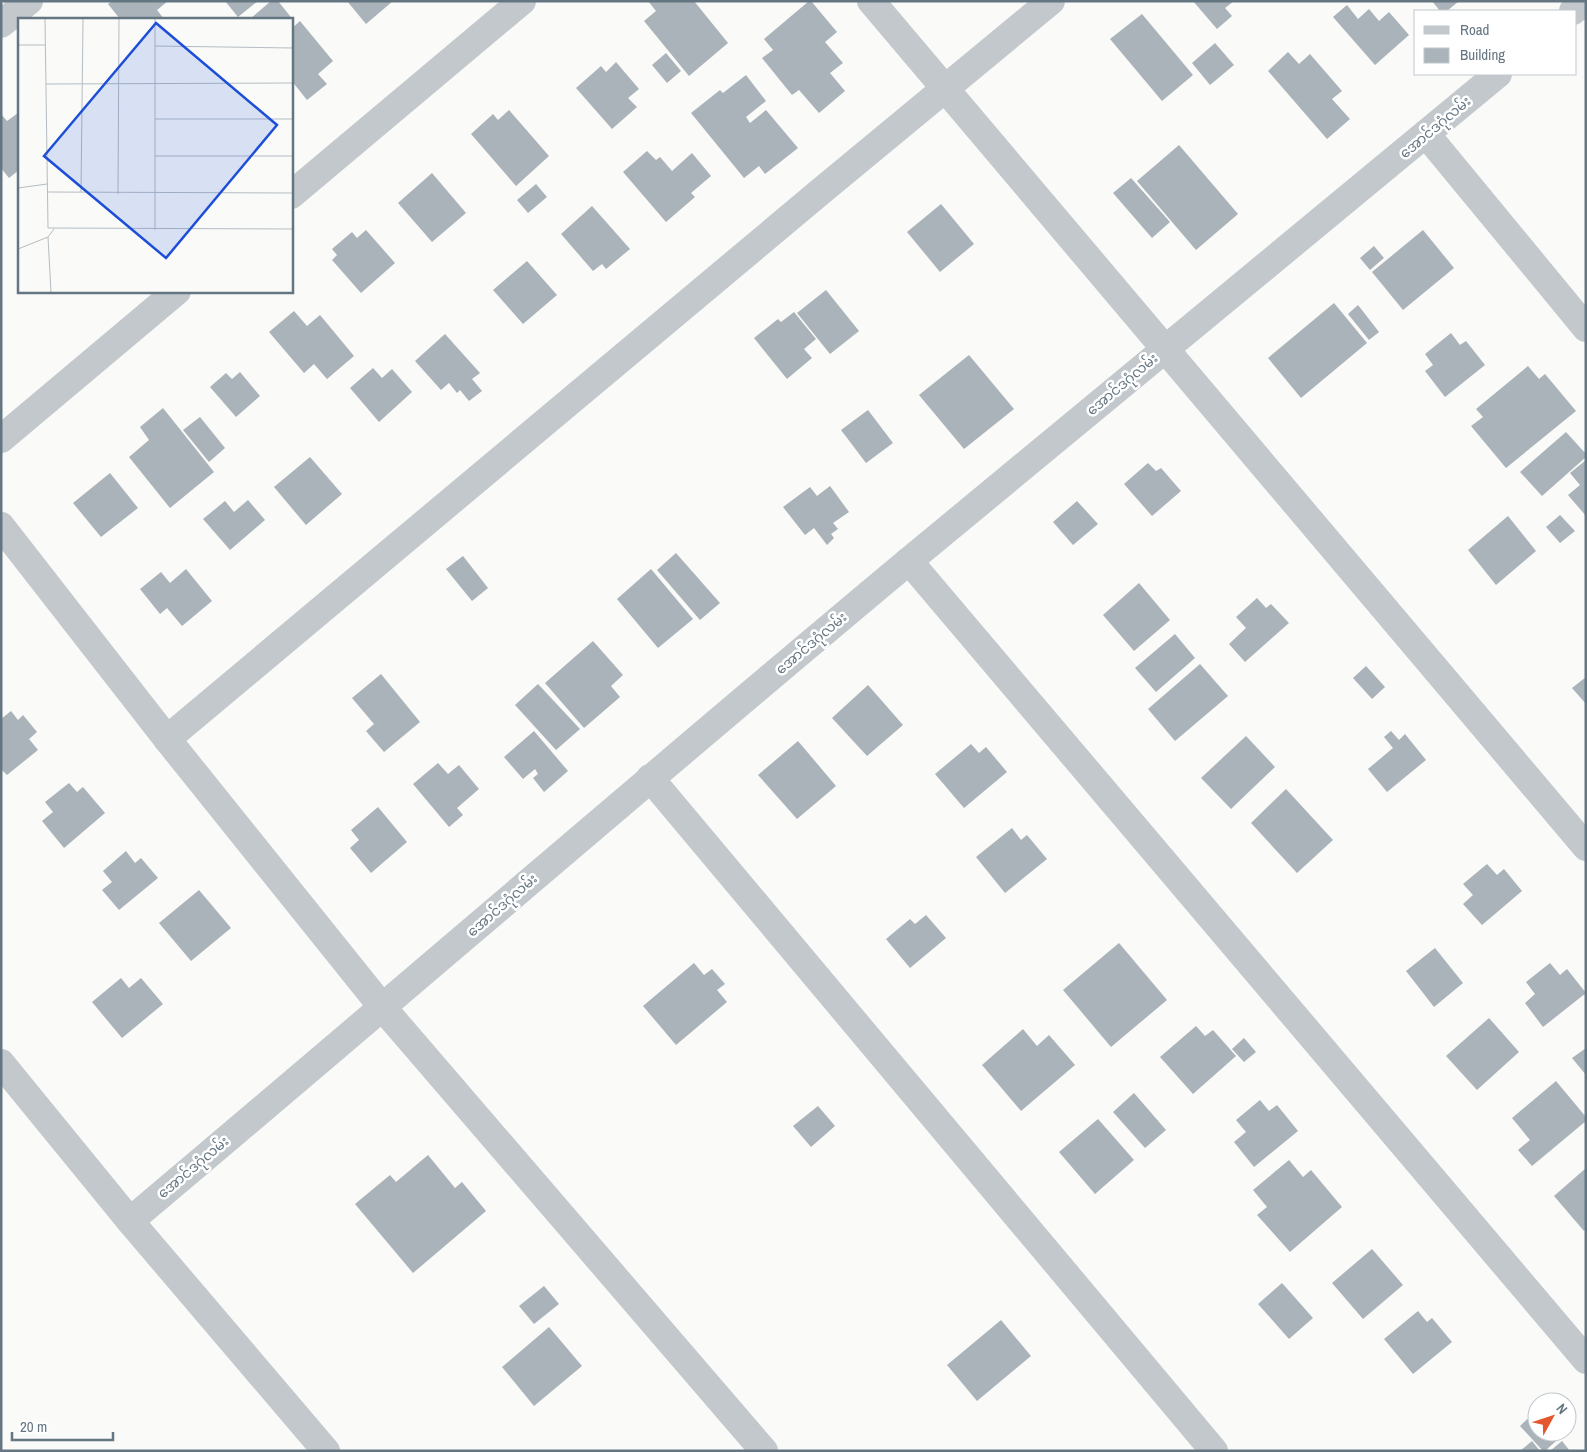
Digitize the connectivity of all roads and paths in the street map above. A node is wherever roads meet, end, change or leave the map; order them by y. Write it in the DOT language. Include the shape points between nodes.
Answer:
graph roads {
  1 [pos="28,1"];
  2 [pos="522,1"];
  3 [pos="871,1"];
  4 [pos="1051,1"];
  5 [pos="1585,1"];
  6 [pos="1574,10"];
  7 [pos="1,24"];
  8 [pos="1497,75"];
  9 [pos="945,88"];
  10 [pos="1426,134"];
  11 [pos="292,195"];
  12 [pos="176,292"];
  13 [pos="1586,328"];
  14 [pos="1165,348"];
  15 [pos="1,439"];
  16 [pos="1,526"];
  17 [pos="909,561"];
  18 [pos="168,739"];
  19 [pos="650,778"];
  20 [pos="1586,847"];
  21 [pos="383,1008"];
  22 [pos="1,1063"];
  23 [pos="130,1220"];
  24 [pos="1586,1360"];
  25 [pos="326,1451"];
  26 [pos="764,1451"];
  27 [pos="1214,1451"];
  1 -- 7 [label="street"];
  2 -- 11 [label="street"];
  3 -- 9 [label="street"];
  4 -- 9 [label="street"];
  5 -- 6 [label="street"];
  8 -- 10 [label="street, အောင်ဒဂုံလမ်း"];
  9 -- 14 [label="street"];
  9 -- 18 [label="street"];
  10 -- 13 [label="street"];
  10 -- 14 [label="street, အောင်ဒဂုံလမ်း"];
  12 -- 15 [label="street"];
  14 -- 17 [label="street, အောင်ဒဂုံလမ်း"];
  14 -- 20 [label="street"];
  16 -- 18 [label="street"];
  17 -- 19 [label="street, အောင်ဒဂုံလမ်း"];
  17 -- 24 [label="street"];
  18 -- 21 [label="street"];
  19 -- 21 [label="street, အောင်ဒဂုံလမ်း"];
  19 -- 27 [label="street"];
  21 -- 23 [label="street, အောင်ဒဂုံလမ်း"];
  21 -- 26 [label="street"];
  22 -- 23 [label="street"];
  23 -- 25 [label="street"];
}
